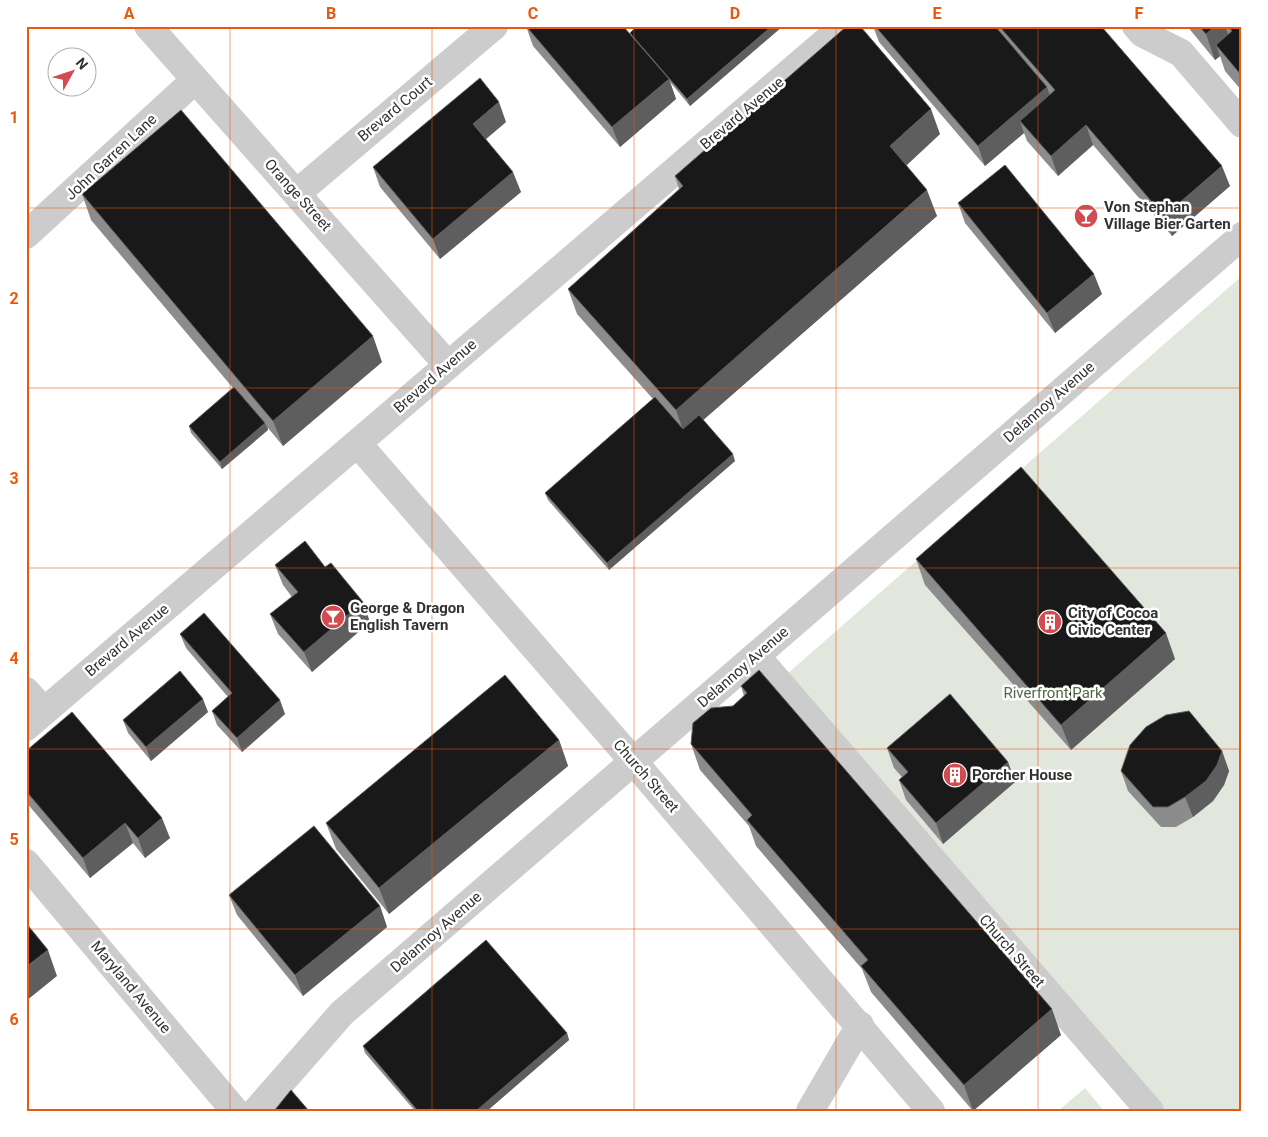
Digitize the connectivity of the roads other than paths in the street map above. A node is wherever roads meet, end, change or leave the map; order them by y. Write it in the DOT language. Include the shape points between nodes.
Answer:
graph roads {
  1 [pos="148,26"];
  2 [pos="494,26"];
  3 [pos="844,26"];
  4 [pos="1136,26"];
  5 [pos="195,80"];
  6 [pos="1242,124"];
  7 [pos="297,193"];
  8 [pos="26,235"];
  9 [pos="1242,236"];
  10 [pos="448,365"];
  11 [pos="358,444"];
  12 [pos="756,656"];
  13 [pos="26,691"];
  14 [pos="35,719"];
  15 [pos="634,762"];
  16 [pos="26,863"];
  17 [pos="860,1025"];
  18 [pos="235,1111"];
  19 [pos="256,1111"];
  20 [pos="810,1111"];
  21 [pos="931,1111"];
  22 [pos="1150,1111"];
  1 -- 5 [label="street, Orange Street"];
  2 -- 7 [label="street, Brevard Court"];
  3 -- 10 [label="street, Brevard Avenue"];
  4 -- 6 [label="street" via="1142,33 1181,53"];
  5 -- 7 [label="street, Orange Street"];
  5 -- 8 [label="street, John Garren Lane"];
  7 -- 10 [label="street, Orange Street"];
  9 -- 12 [label="street, Delannoy Avenue"];
  10 -- 11 [label="street, Brevard Avenue"];
  11 -- 14 [label="street, Brevard Avenue"];
  11 -- 15 [label="street, Church Street"];
  12 -- 15 [label="street, Delannoy Avenue"];
  12 -- 22 [label="street, Church Street"];
  13 -- 14 [label="street"];
  15 -- 17 [label="street, Church Street"];
  15 -- 19 [label="street, Delannoy Avenue" via="342,1013"];
  16 -- 18 [label="street, Maryland Avenue"];
  17 -- 20 [label="street"];
  17 -- 21 [label="street, Church Street"];
}
